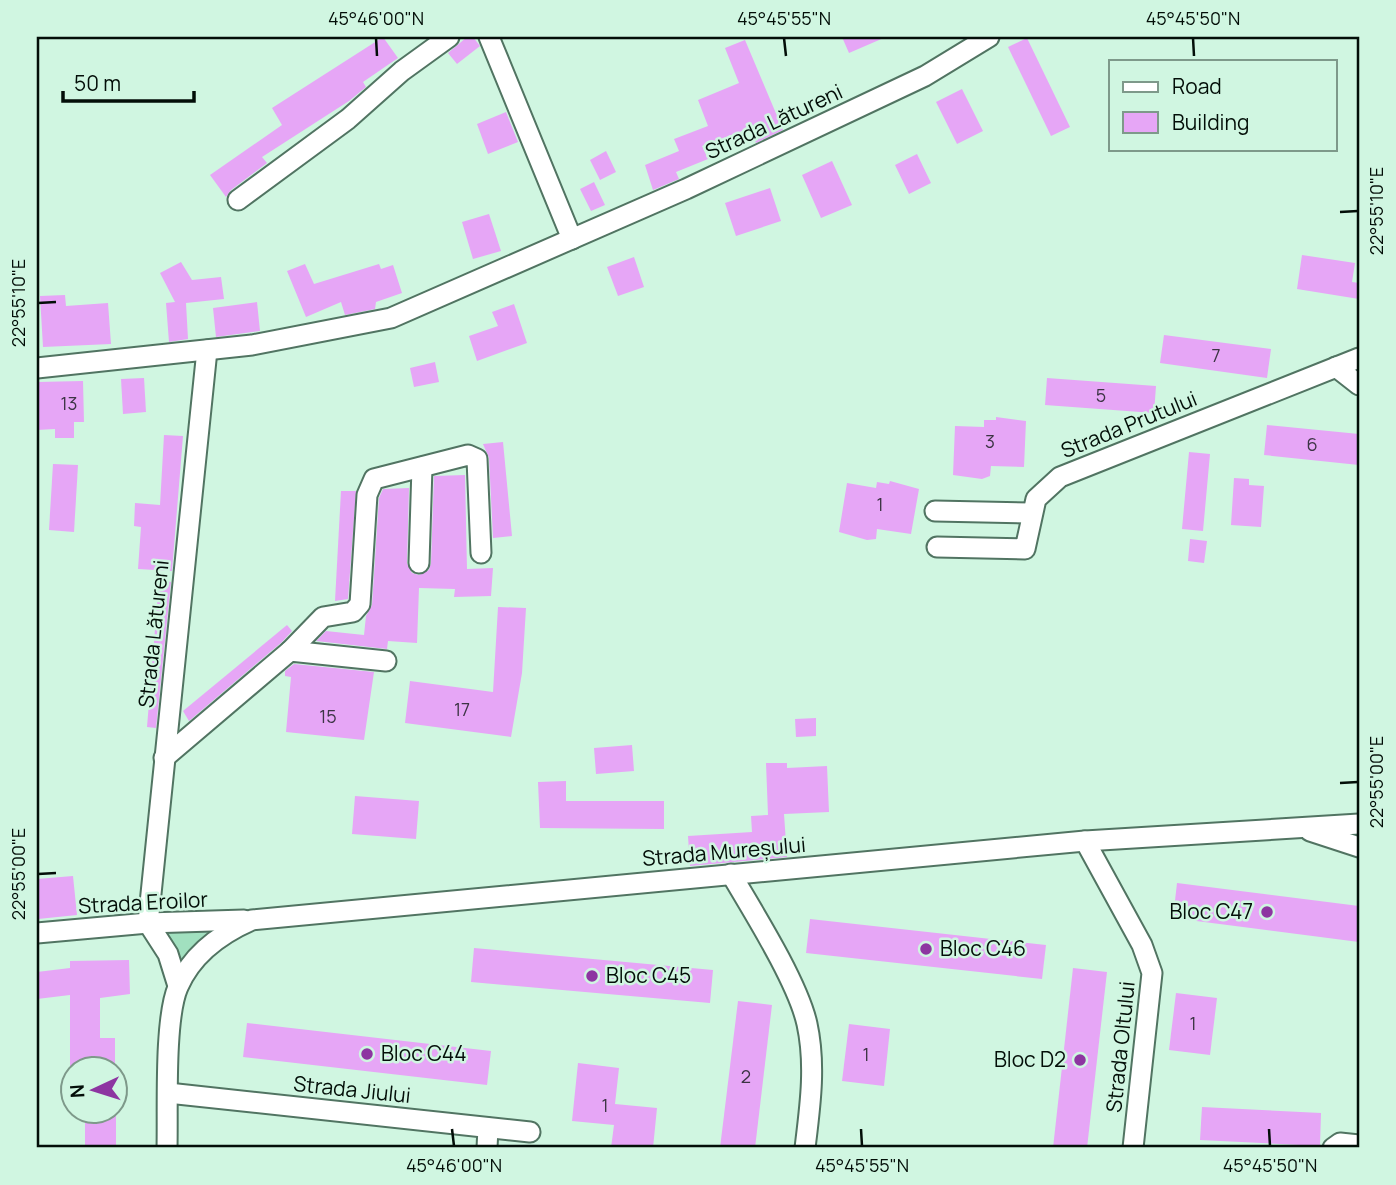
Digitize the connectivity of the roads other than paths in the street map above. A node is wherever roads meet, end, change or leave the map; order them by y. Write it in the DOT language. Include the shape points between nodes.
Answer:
graph roads {
  1 [pos="450,37"];
  2 [pos="489,37"];
  3 [pos="989,37"];
  4 [pos="238,200"];
  5 [pos="572,239"];
  6 [pos="207,351"];
  7 [pos="1359,358"];
  8 [pos="1336,367"];
  9 [pos="37,368"];
  10 [pos="1359,385"];
  11 [pos="422,467"];
  12 [pos="935,511"];
  13 [pos="1031,513"];
  14 [pos="937,547"];
  15 [pos="481,552"];
  16 [pos="419,563"];
  17 [pos="290,652"];
  18 [pos="386,661"];
  19 [pos="164,758"];
  20 [pos="1359,824"];
  21 [pos="1302,829"];
  22 [pos="1084,841"];
  23 [pos="1359,847"];
  24 [pos="732,874"];
  25 [pos="252,920"];
  26 [pos="148,923"];
  27 [pos="37,933"];
  28 [pos="178,986"];
  29 [pos="169,1093"];
  30 [pos="488,1128"];
  31 [pos="530,1132"];
  32 [pos="1359,1145"];
  33 [pos="167,1148"];
  34 [pos="487,1148"];
  35 [pos="805,1148"];
  36 [pos="1133,1148"];
  37 [pos="1333,1148"];
  1 -- 4 [label="street"];
  2 -- 5 [label="street"];
  3 -- 5 [label="street, Strada Lătureni" via="913,82"];
  5 -- 6 [label="street, Strada Lătureni" via="391,318 291,340"];
  6 -- 9 [label="street, Strada Lătureni"];
  6 -- 19 [label="street, Strada Lătureni"];
  7 -- 8 [label="street, Strada Prutului"];
  8 -- 10 [label="street"];
  8 -- 13 [label="street, Strada Prutului" via="1060,477 1036,499"];
  11 -- 15 [label="street" via="477,458"];
  11 -- 16 [label="street"];
  11 -- 17 [label="street" via="374,479 366,495 360,604 353,612 323,617"];
  12 -- 13 [label="street"];
  13 -- 14 [label="street, Strada Prutului" via="1025,549"];
  17 -- 18 [label="street"];
  17 -- 19 [label="street"];
  19 -- 26 [label="street, Strada Lătureni"];
  20 -- 21 [label="street, Strada Mureșului"];
  21 -- 22 [label="street, Strada Mureșului"];
  21 -- 23 [label="street, Strada Mureșului"];
  22 -- 24 [label="street, Strada Mureșului"];
  22 -- 36 [label="street, Strada Oltului" via="1142,945 1152,973"];
  24 -- 25 [label="street, Strada Mureșului"];
  24 -- 35 [label="street" via="807,1023 812,1079"];
  25 -- 26 [label="street, Strada Eroilor"];
  25 -- 28 [label="street, Strada Mureșului" via="208,946"];
  26 -- 27 [label="street, Strada Eroilor"];
  26 -- 28 [label="street, Strada Mureșului" via="169,954"];
  28 -- 29 [label="street, Strada Mureșului"];
  29 -- 30 [label="street, Strada Jiului"];
  29 -- 33 [label="street, Strada Mureșului"];
  30 -- 31 [label="street, Strada Jiului"];
  30 -- 34 [label="street"];
  32 -- 37 [label="street" via="1340,1143"];
}
